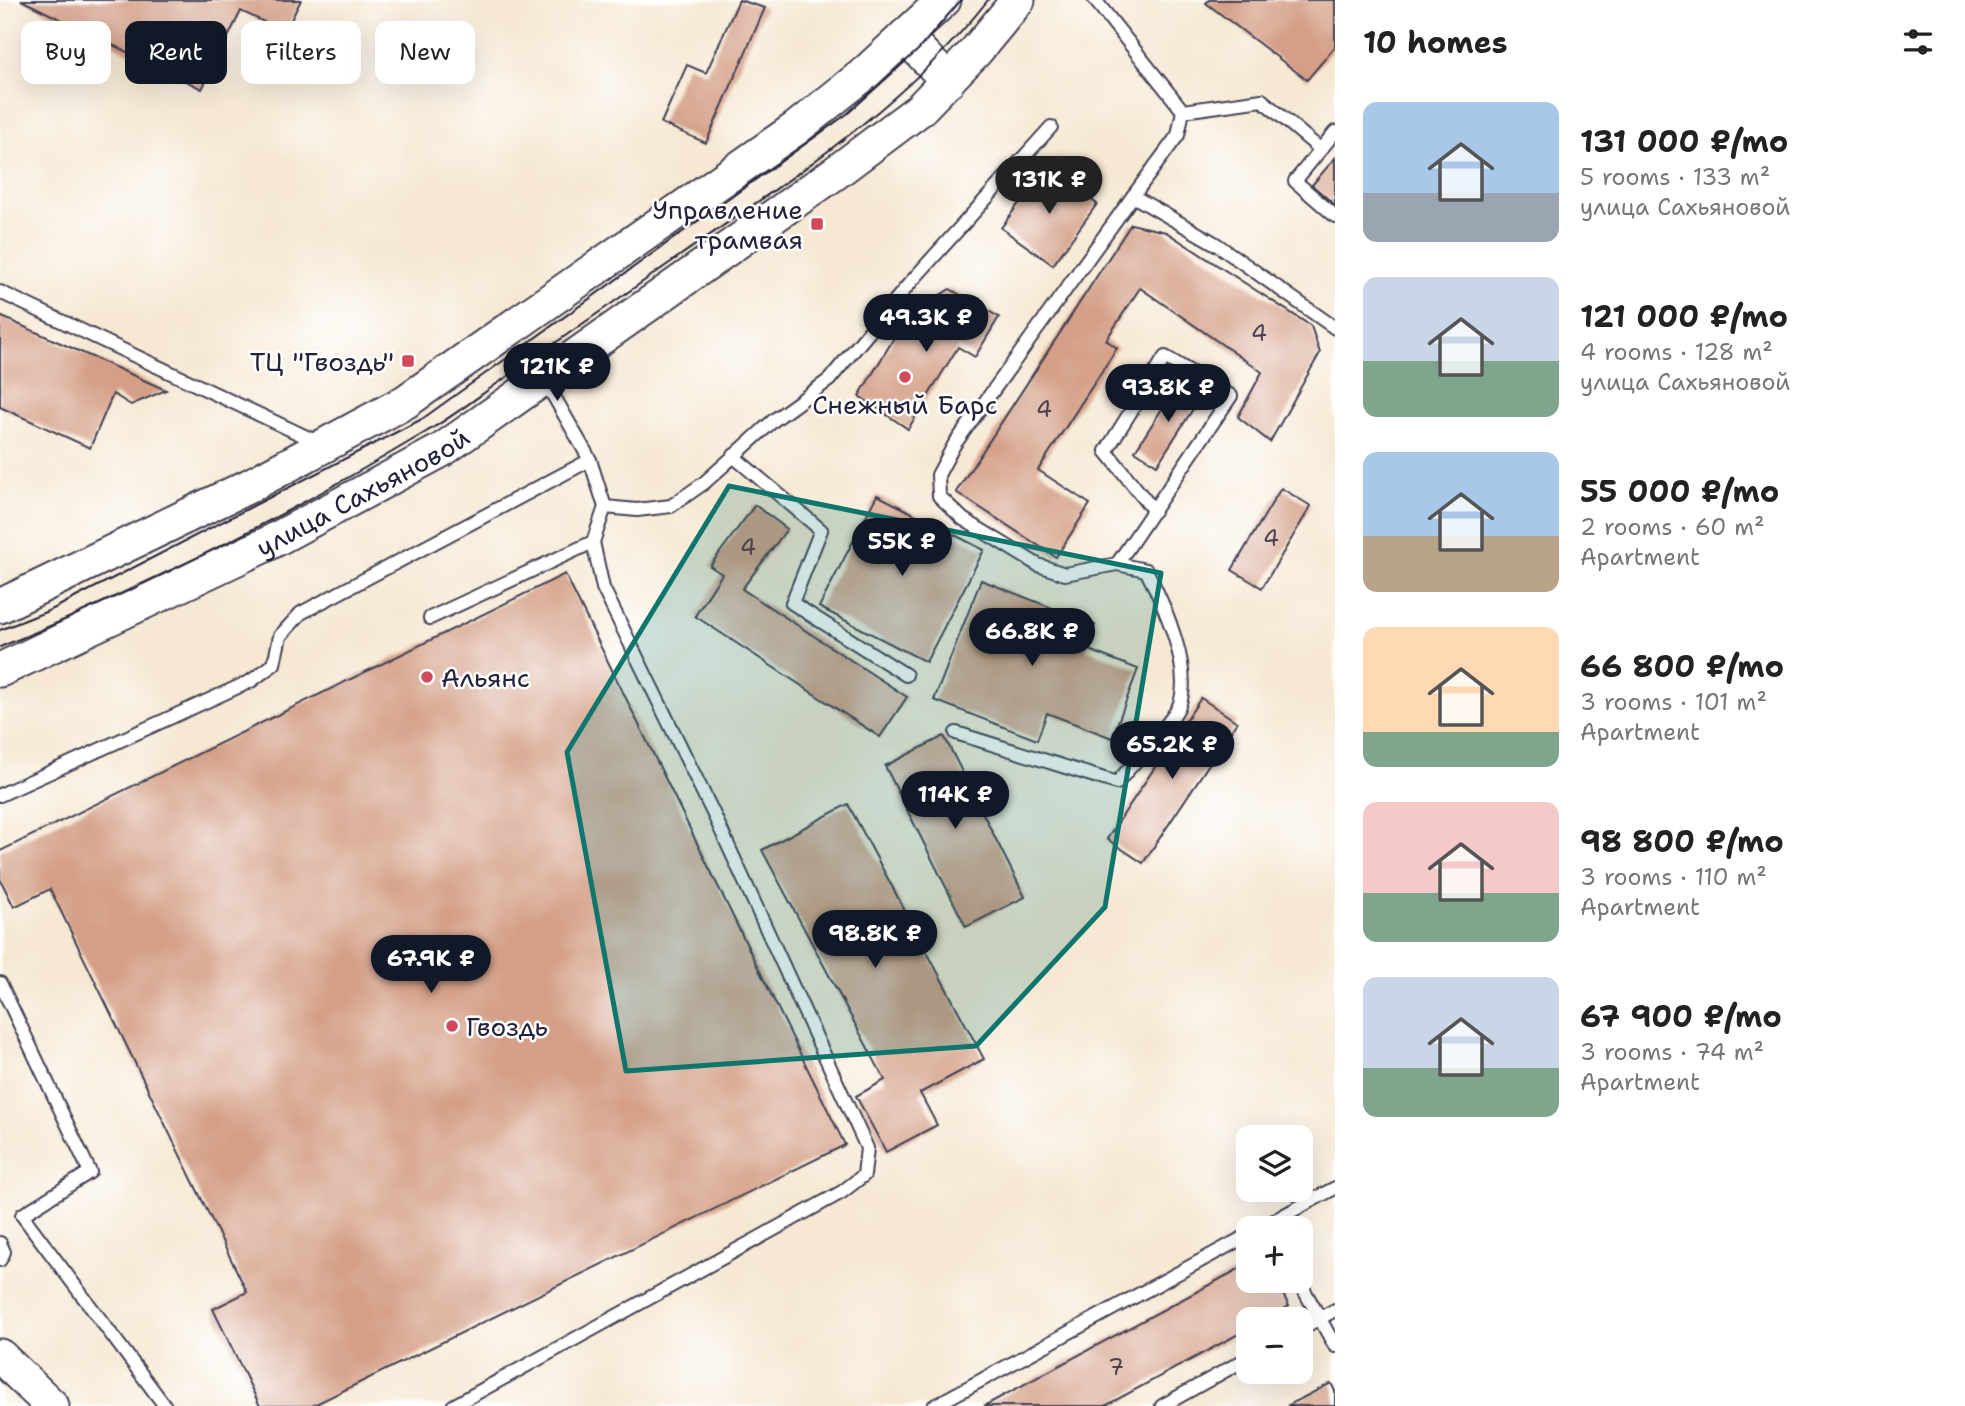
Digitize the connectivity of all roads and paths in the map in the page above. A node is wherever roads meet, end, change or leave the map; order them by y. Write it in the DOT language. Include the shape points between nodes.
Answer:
graph roads {
  1 [pos="944,0"];
  2 [pos="1018,0"];
  3 [pos="1095,0"];
  4 [pos="905,36"];
  5 [pos="948,81"];
  6 [pos="1183,111"];
  7 [pos="1051,127"];
  8 [pos="1335,132"];
  9 [pos="1320,149"];
  10 [pos="1133,196"];
  11 [pos="1335,216"];
  12 [pos="0,292"];
  13 [pos="1335,328"];
  14 [pos="544,379"];
  15 [pos="327,446"];
  16 [pos="733,456"];
  17 [pos="590,460"];
  18 [pos="605,507"];
  19 [pos="1154,511"];
  20 [pos="593,542"];
  21 [pos="1117,564"];
  22 [pos="0,606"];
  23 [pos="430,618"];
  24 [pos="0,670"];
  25 [pos="906,675"];
  26 [pos="956,733"];
  27 [pos="0,795"];
  28 [pos="0,983"];
  29 [pos="1335,1188"];
  30 [pos="1285,1216"];
  31 [pos="1236,1242"];
  32 [pos="0,1243"];
  33 [pos="0,1260"];
  34 [pos="1306,1293"];
  35 [pos="1335,1310"];
  36 [pos="1320,1318"];
  37 [pos="1313,1322"];
  38 [pos="1335,1346"];
  39 [pos="0,1356"];
  40 [pos="1236,1365"];
  41 [pos="52,1406"];
  42 [pos="165,1406"];
  43 [pos="453,1406"];
  44 [pos="934,1406"];
  45 [pos="1162,1406"];
  1 -- 4 [label="main road"];
  2 -- 5 [label="main road, улица Сахьяновой"];
  3 -- 6 [label="lane"];
  4 -- 5 [label="main road"];
  4 -- 15 [label="main road" via="795,129 405,402"];
  5 -- 14 [label="main road, улица Сахьяновой" via="919,110 835,173"];
  6 -- 9 [label="lane" via="1262,100"];
  6 -- 10 [label="lane" via="1178,135"];
  7 -- 16 [label="lane" via="829,380"];
  8 -- 9 [label="lane"];
  9 -- 11 [label="lane" via="1296,181"];
  10 -- 13 [label="lane" via="1216,244"];
  10 -- 21 [label="lane" via="954,445 938,475 939,496 963,519 1038,565 1065,574"];
  12 -- 15 [label="lane"];
  14 -- 17 [label="lane"];
  14 -- 24 [label="main road, улица Сахьяновой" via="442,450 279,538"];
  15 -- 22 [label="main road"];
  16 -- 18 [label="lane" via="671,506"];
  16 -- 25 [label="lane" via="821,530 792,603"];
  17 -- 18 [label="lane"];
  17 -- 27 [label="lane" via="301,612 280,636 274,664 251,681"];
  18 -- 20 [label="lane"];
  19 -- 19 [label="lane" via="1231,396 1165,357 1106,451"];
  19 -- 21 [label="lane"];
  20 -- 23 [label="lane"];
  20 -- 43 [label="lane" via="603,588 715,817 867,1148 864,1175 842,1192"];
  21 -- 26 [label="lane" via="1146,570 1164,604 1182,679 1178,707 1117,783"];
  28 -- 42 [label="lane" via="90,1172 22,1215"];
  29 -- 30 [label="lane"];
  31 -- 44 [label="lane"];
  32 -- 33 [label="lane" via="4,1252"];
  34 -- 36 [label="lane"];
  35 -- 36 [label="lane"];
  36 -- 37 [label="lane"];
  36 -- 38 [label="lane"];
  39 -- 41 [label="main road"];
  40 -- 45 [label="lane"];
}
